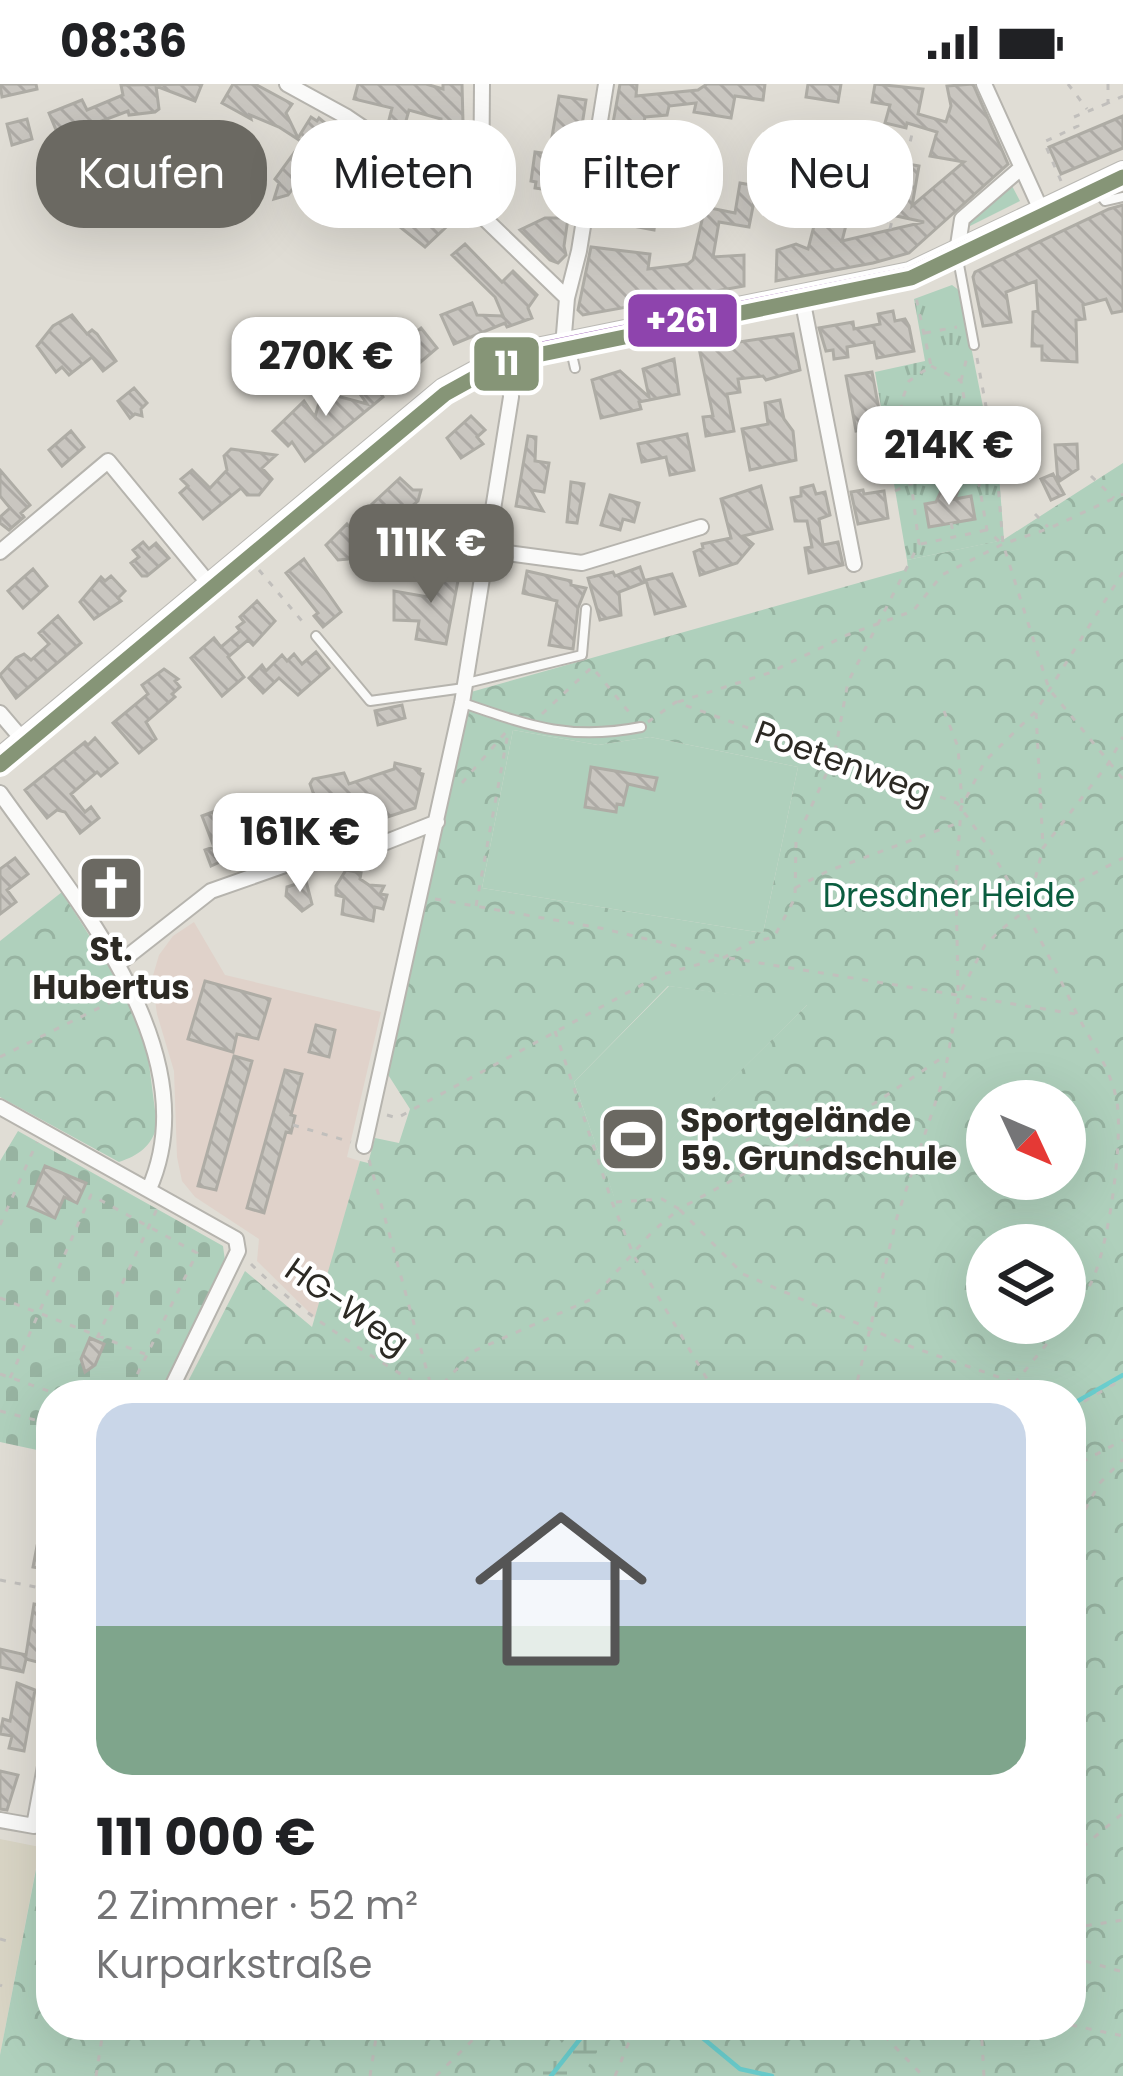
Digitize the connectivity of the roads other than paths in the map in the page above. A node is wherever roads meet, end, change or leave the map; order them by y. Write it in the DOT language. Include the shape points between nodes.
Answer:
graph roads {
  1 [pos="286,84"];
  2 [pos="482,84"];
  3 [pos="606,84"];
  4 [pos="984,84"];
  5 [pos="351,120"];
  6 [pos="482,120"];
  7 [pos="1021,168"];
  8 [pos="1123,173"];
  9 [pos="1094,187"];
  10 [pos="1123,197"];
  11 [pos="1042,212"];
  12 [pos="497,228"];
  13 [pos="957,252"];
  14 [pos="567,298"];
  15 [pos="802,298"];
  16 [pos="567,345"];
  17 [pos="974,345"];
  18 [pos="508,358"];
  19 [pos="575,368"];
  20 [pos="701,527"];
  21 [pos="485,550"];
  22 [pos="0,552"];
  23 [pos="854,564"];
  24 [pos="210,585"];
  25 [pos="586,609"];
  26 [pos="316,636"];
  27 [pos="464,691"];
  28 [pos="0,713"];
  29 [pos="641,727"];
  30 [pos="23,740"];
  31 [pos="0,760"];
  32 [pos="0,793"];
  33 [pos="437,822"];
  34 [pos="118,964"];
  35 [pos="0,1106"];
  36 [pos="364,1146"];
  37 [pos="156,1193"];
  38 [pos="175,1380"];
  39 [pos="36,1815"];
  40 [pos="0,1820"];
  1 -- 5 [label="street"];
  2 -- 6 [label="street"];
  3 -- 14 [label="street"];
  4 -- 7 [label="street"];
  7 -- 11 [label="street"];
  7 -- 13 [label="street" via="962,219"];
  8 -- 9 [label="main road"];
  9 -- 10 [label="lane" via="1105,201"];
  9 -- 11 [label="main road"];
  11 -- 13 [label="main road"];
  12 -- 14 [label="street"];
  13 -- 15 [label="main road" via="910,274"];
  13 -- 17 [label="lane"];
  14 -- 16 [label="street"];
  15 -- 16 [label="main road"];
  15 -- 23 [label="street"];
  16 -- 18 [label="main road"];
  16 -- 19 [label="lane"];
  18 -- 21 [label="street" via="511,397"];
  18 -- 24 [label="main road" via="444,390"];
  20 -- 21 [label="street" via="582,563"];
  21 -- 27 [label="street"];
  22 -- 24 [label="street" via="108,461"];
  24 -- 30 [label="main road"];
  25 -- 27 [label="lane" via="582,656"];
  26 -- 27 [label="lane" via="370,700"];
  27 -- 29 [label="lane" via="530,725 599,736"];
  27 -- 33 [label="street"];
  28 -- 30 [label="street"];
  30 -- 31 [label="main road"];
  32 -- 34 [label="street"];
  33 -- 34 [label="street" via="211,891"];
  33 -- 36 [label="street"];
  34 -- 37 [label="street" via="155,1054 165,1128"];
  35 -- 37 [label="street"];
  37 -- 38 [label="street" via="236,1239 238,1251"];
  39 -- 40 [label="street" via="34,1826"];
}
